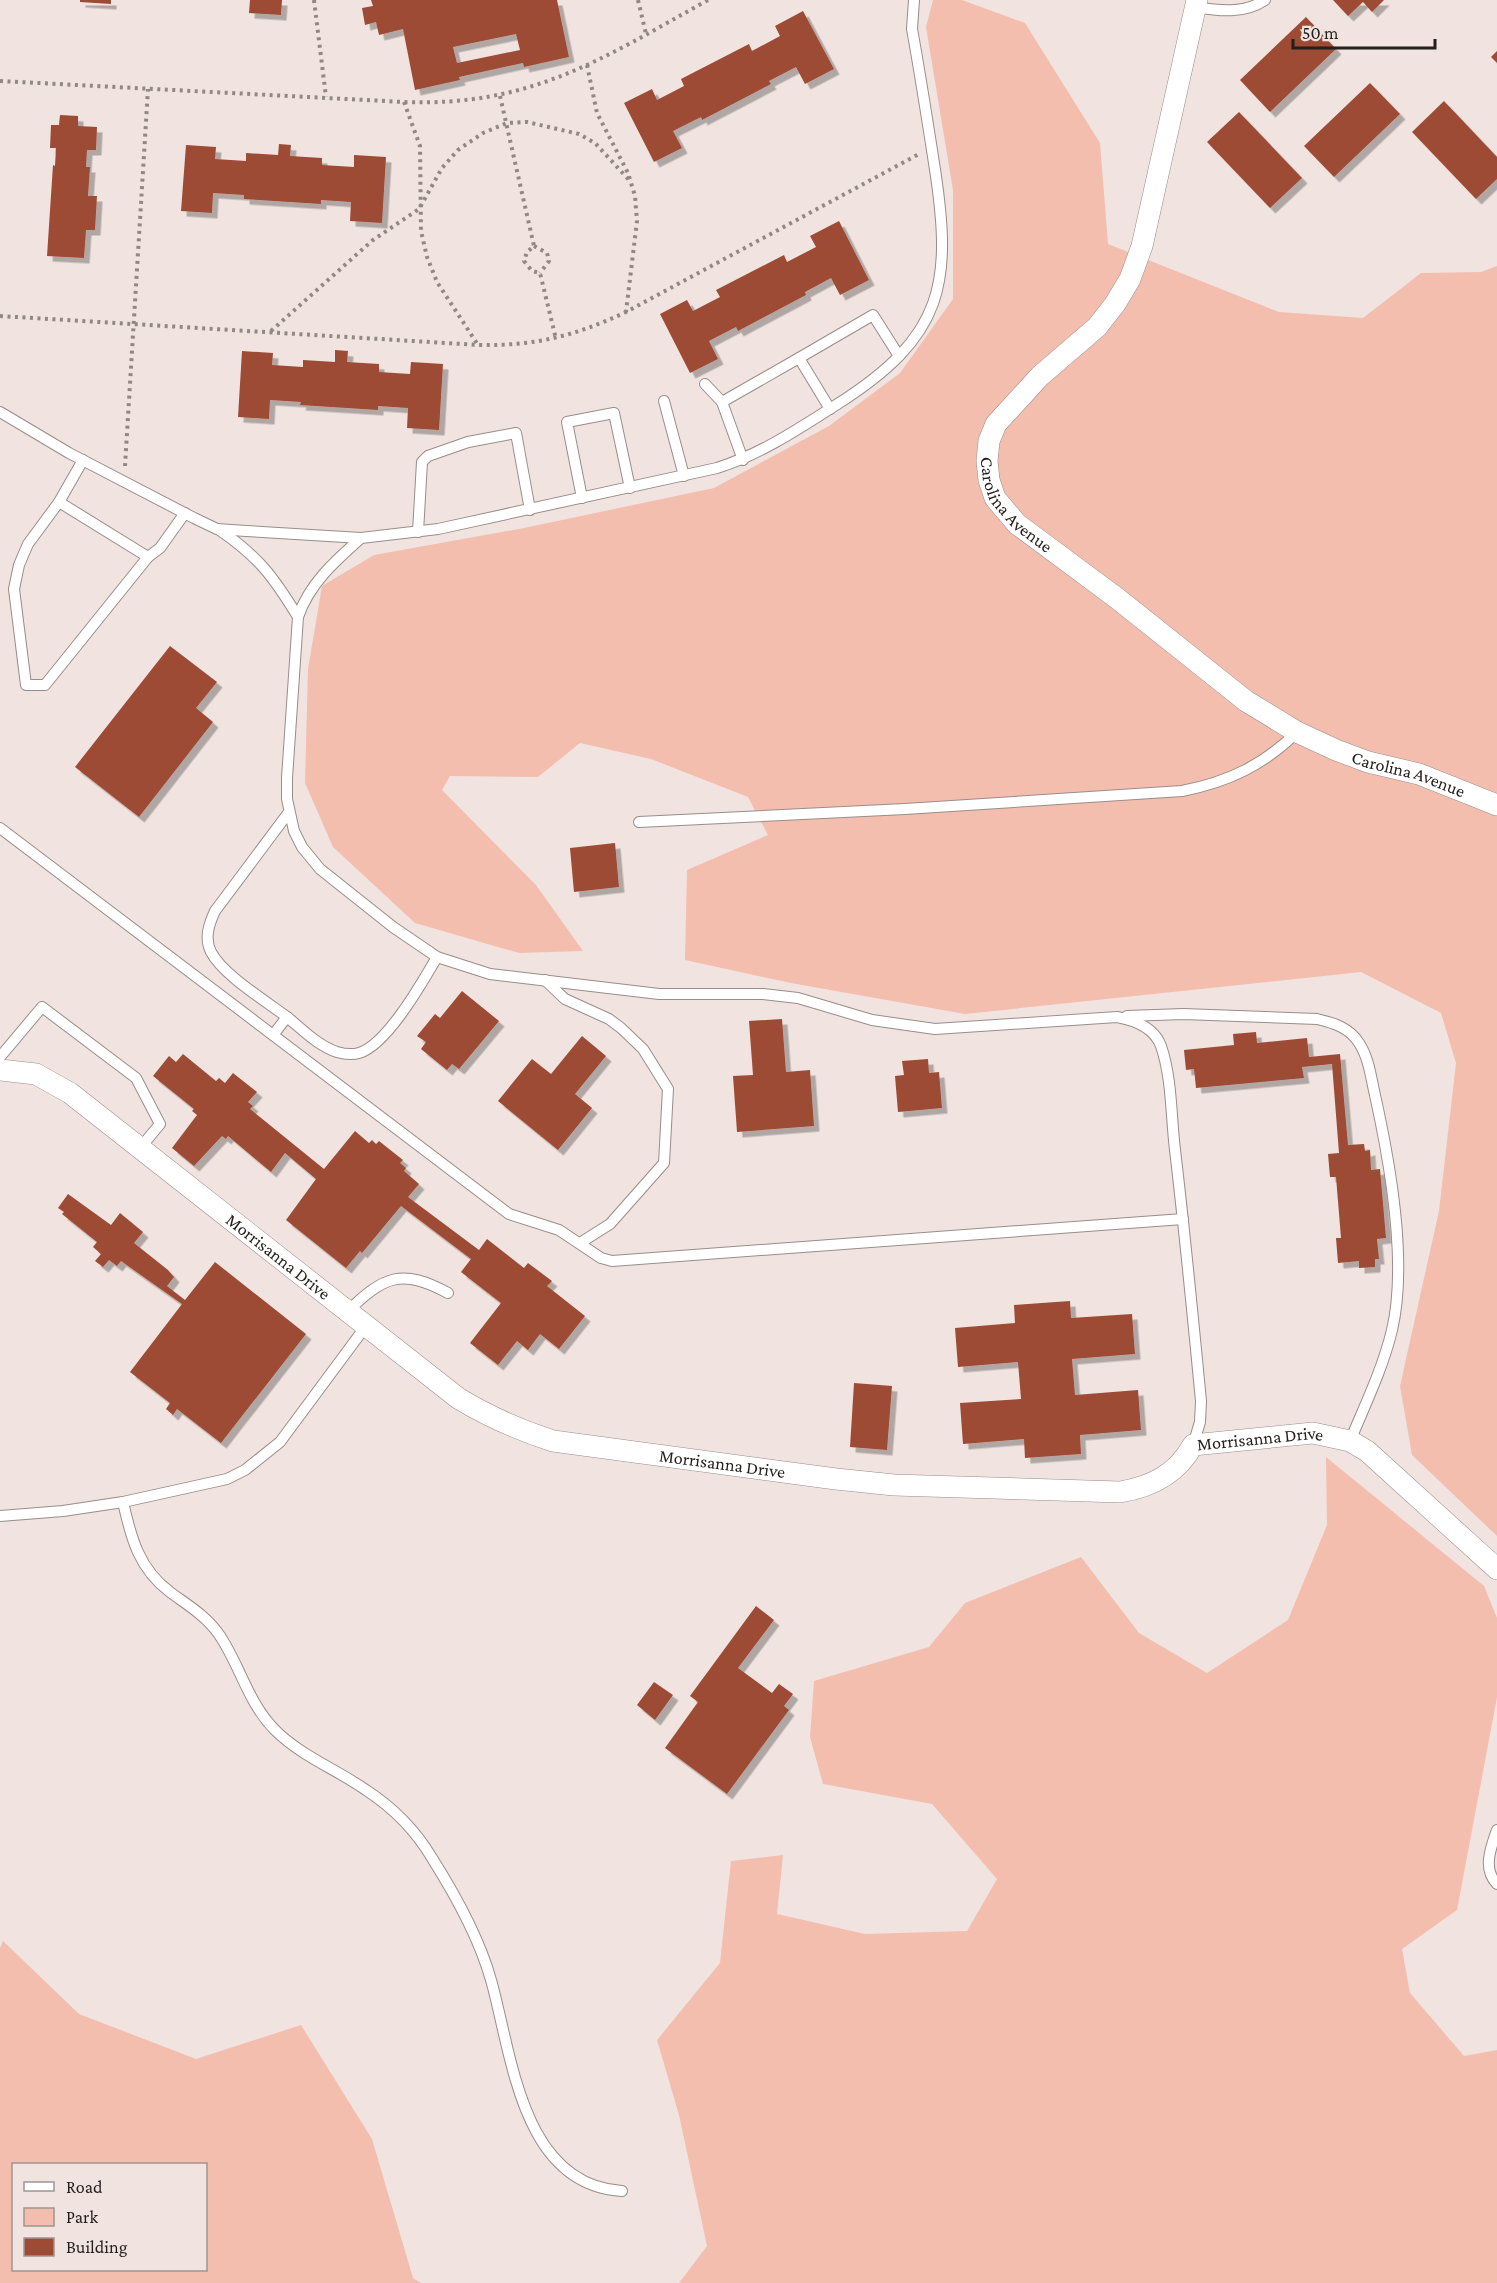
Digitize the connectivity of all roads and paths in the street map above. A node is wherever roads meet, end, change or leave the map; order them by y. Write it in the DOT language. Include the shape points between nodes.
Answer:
graph roads {
  1 [pos="314,0"];
  2 [pos="638,0"];
  3 [pos="708,0"];
  4 [pos="914,0"];
  5 [pos="1265,0"];
  6 [pos="1196,3"];
  7 [pos="646,34"];
  8 [pos="588,65"];
  9 [pos="0,81"];
  10 [pos="148,89"];
  11 [pos="500,96"];
  12 [pos="326,97"];
  13 [pos="404,102"];
  14 [pos="507,123"];
  15 [pos="931,147"];
  16 [pos="630,181"];
  17 [pos="419,209"];
  18 [pos="534,246"];
  19 [pos="540,273"];
  20 [pos="626,312"];
  21 [pos="0,316"];
  22 [pos="134,325"];
  23 [pos="271,331"];
  24 [pos="556,339"];
  25 [pos="479,345"];
  26 [pos="899,356"];
  27 [pos="799,358"];
  28 [pos="705,384"];
  29 [pos="664,401"];
  30 [pos="722,402"];
  31 [pos="830,409"];
  32 [pos="0,412"];
  33 [pos="82,460"];
  34 [pos="743,460"];
  35 [pos="684,476"];
  36 [pos="124,482"];
  37 [pos="630,488"];
  38 [pos="582,498"];
  39 [pos="58,502"];
  40 [pos="530,510"];
  41 [pos="185,513"];
  42 [pos="217,529"];
  43 [pos="418,532"];
  44 [pos="360,538"];
  45 [pos="148,557"];
  46 [pos="298,617"];
  47 [pos="1297,732"];
  48 [pos="1497,805"];
  49 [pos="289,812"];
  50 [pos="639,822"];
  51 [pos="0,828"];
  52 [pos="437,957"];
  53 [pos="545,980"];
  54 [pos="287,1017"];
  55 [pos="1117,1017"];
  56 [pos="273,1035"];
  57 [pos="0,1057"];
  58 [pos="0,1070"];
  59 [pos="141,1147"];
  60 [pos="1183,1219"];
  61 [pos="580,1243"];
  62 [pos="448,1293"];
  63 [pos="348,1311"];
  64 [pos="366,1326"];
  65 [pos="1350,1441"];
  66 [pos="1193,1445"];
  67 [pos="123,1502"];
  68 [pos="0,1516"];
  69 [pos="1497,1569"];
  70 [pos="1497,1830"];
  71 [pos="1497,1884"];
  72 [pos="622,2191"];
  1 -- 12 [label="path"];
  2 -- 7 [label="path"];
  3 -- 7 [label="path"];
  4 -- 15 [label="lane" via="912,28"];
  5 -- 6 [label="lane" via="1238,10 1217,11"];
  6 -- 47 [label="street, Carolina Avenue" via="1142,246 1130,279 1097,327 1005,411 989,441 988,480 995,498 1017,525 1246,701"];
  7 -- 8 [label="path"];
  8 -- 11 [label="path" via="559,79"];
  8 -- 16 [label="path" via="597,113"];
  9 -- 10 [label="path"];
  10 -- 12 [label="path"];
  10 -- 22 [label="path"];
  11 -- 13 [label="path" via="440,104"];
  11 -- 14 [label="path"];
  12 -- 13 [label="path"];
  13 -- 17 [label="path" via="420,146 423,169"];
  14 -- 16 [label="path" via="527,123 579,134 595,143"];
  14 -- 17 [label="path" via="458,150 442,168"];
  14 -- 18 [label="path"];
  15 -- 20 [label="path"];
  15 -- 26 [label="lane" via="942,211 943,268 926,320"];
  16 -- 20 [label="path" via="637,221"];
  17 -- 23 [label="path" via="373,240"];
  17 -- 25 [label="path" via="427,258 437,282"];
  18 -- 19 [label="path" via="547,252 549,261"];
  18 -- 19 [label="path" via="524,261 532,271"];
  19 -- 24 [label="path"];
  20 -- 24 [label="path"];
  21 -- 22 [label="path"];
  22 -- 23 [label="path"];
  22 -- 36 [label="path"];
  23 -- 25 [label="path"];
  24 -- 25 [label="path"];
  26 -- 27 [label="lane" via="873,315"];
  26 -- 31 [label="lane" via="863,388"];
  27 -- 30 [label="lane"];
  27 -- 31 [label="lane"];
  28 -- 30 [label="lane"];
  29 -- 35 [label="lane"];
  30 -- 34 [label="lane"];
  31 -- 34 [label="lane"];
  32 -- 33 [label="lane"];
  33 -- 36 [label="lane"];
  33 -- 39 [label="lane"];
  34 -- 35 [label="lane"];
  35 -- 37 [label="lane"];
  36 -- 41 [label="lane"];
  37 -- 38 [label="lane"];
  37 -- 38 [label="lane" via="614,413 567,422"];
  38 -- 40 [label="lane"];
  39 -- 45 [label="lane"];
  39 -- 45 [label="lane" via="28,544 14,589 26,685 45,685"];
  40 -- 43 [label="lane"];
  40 -- 43 [label="lane" via="516,433 498,435 428,456 422,462"];
  41 -- 42 [label="lane"];
  41 -- 45 [label="lane" via="160,548"];
  42 -- 44 [label="lane"];
  42 -- 46 [label="lane" via="248,550 275,579"];
  43 -- 44 [label="lane"];
  44 -- 46 [label="lane" via="320,578 303,600"];
  46 -- 49 [label="lane" via="287,778"];
  47 -- 48 [label="street, Carolina Avenue" via="1368,762 1419,774"];
  47 -- 50 [label="lane" via="1281,748 1238,776 1182,791"];
  49 -- 52 [label="lane" via="302,847 320,869"];
  49 -- 54 [label="lane" via="215,911 208,940 220,964"];
  51 -- 56 [label="lane"];
  52 -- 53 [label="lane" via="490,974"];
  52 -- 54 [label="lane" via="380,1040 359,1053 334,1051"];
  53 -- 55 [label="lane" via="659,994 798,998 872,1020 935,1029"];
  53 -- 61 [label="lane" via="565,999 609,1018 621,1028 643,1049 668,1089 664,1163 610,1224"];
  54 -- 56 [label="lane"];
  55 -- 60 [label="lane" via="1135,1020 1161,1046"];
  55 -- 65 [label="lane" via="1183,1014 1317,1019 1347,1030 1366,1055 1392,1196 1396,1282 1392,1329"];
  56 -- 61 [label="lane" via="508,1214 559,1230"];
  57 -- 59 [label="lane" via="42,1007 136,1078 160,1124"];
  58 -- 59 [label="street, Morrisanna Drive" via="36,1074 70,1093"];
  59 -- 63 [label="street, Morrisanna Drive"];
  60 -- 61 [label="lane" via="612,1261"];
  60 -- 66 [label="lane" via="1201,1401"];
  62 -- 63 [label="lane" via="421,1280 388,1279 373,1287"];
  63 -- 64 [label="street, Morrisanna Drive"];
  64 -- 66 [label="street, Morrisanna Drive" via="458,1398 520,1431 553,1441 673,1460 894,1485 1120,1492 1160,1481 1177,1468"];
  64 -- 67 [label="lane" via="280,1442 261,1459 227,1479"];
  65 -- 66 [label="street, Morrisanna Drive" via="1313,1433"];
  65 -- 69 [label="street, Morrisanna Drive" via="1367,1451"];
  67 -- 68 [label="lane"];
  67 -- 72 [label="lane" via="140,1560 152,1577 216,1631 257,1708 276,1730 305,1753 366,1789 392,1810 431,1855 458,1901 484,1960 527,2116 561,2164 576,2177 594,2186"];
  70 -- 71 [label="lane" via="1489,1865 1491,1878"];
}
